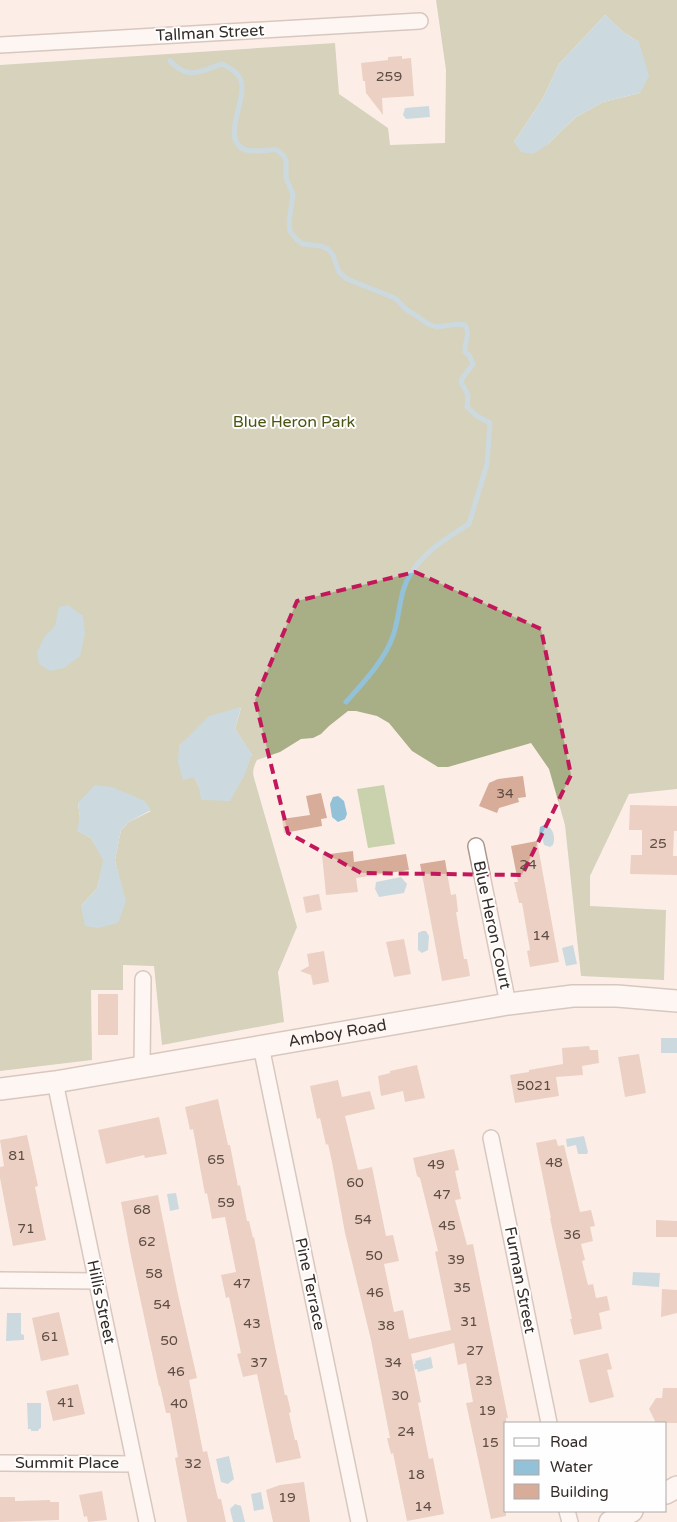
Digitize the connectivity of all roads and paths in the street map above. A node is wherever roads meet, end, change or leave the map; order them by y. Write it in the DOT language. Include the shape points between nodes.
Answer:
graph roads {
  1 [pos="420,21"];
  2 [pos="0,45"];
  3 [pos="476,846"];
  4 [pos="143,979"];
  5 [pos="677,1002"];
  6 [pos="508,1004"];
  7 [pos="261,1046"];
  8 [pos="142,1067"];
  9 [pos="55,1082"];
  10 [pos="0,1089"];
  11 [pos="491,1138"];
  12 [pos="0,1280"];
  13 [pos="97,1281"];
  14 [pos="549,1422"];
  15 [pos="0,1463"];
  16 [pos="134,1464"];
  17 [pos="630,1512"];
  18 [pos="147,1522"];
  19 [pos="359,1522"];
  20 [pos="610,1522"];
  1 -- 2 [label="street, Tallman Street"];
  3 -- 6 [label="street, Blue Heron Court"];
  4 -- 8 [label="street"];
  5 -- 6 [label="main road, Amboy Road" via="617,996 573,996"];
  6 -- 7 [label="main road, Amboy Road"];
  7 -- 8 [label="main road, Amboy Road"];
  7 -- 19 [label="street, Pine Terrace"];
  8 -- 9 [label="main road, Amboy Road"];
  9 -- 10 [label="main road, Amboy Road"];
  9 -- 13 [label="street, Hillis Street"];
  11 -- 14 [label="street, Furman Street"];
  12 -- 13 [label="street"];
  13 -- 16 [label="street, Hillis Street"];
  15 -- 16 [label="street, Summit Place"];
  16 -- 18 [label="street, Hillis Street"];
  17 -- 20 [label="main road"];
}
